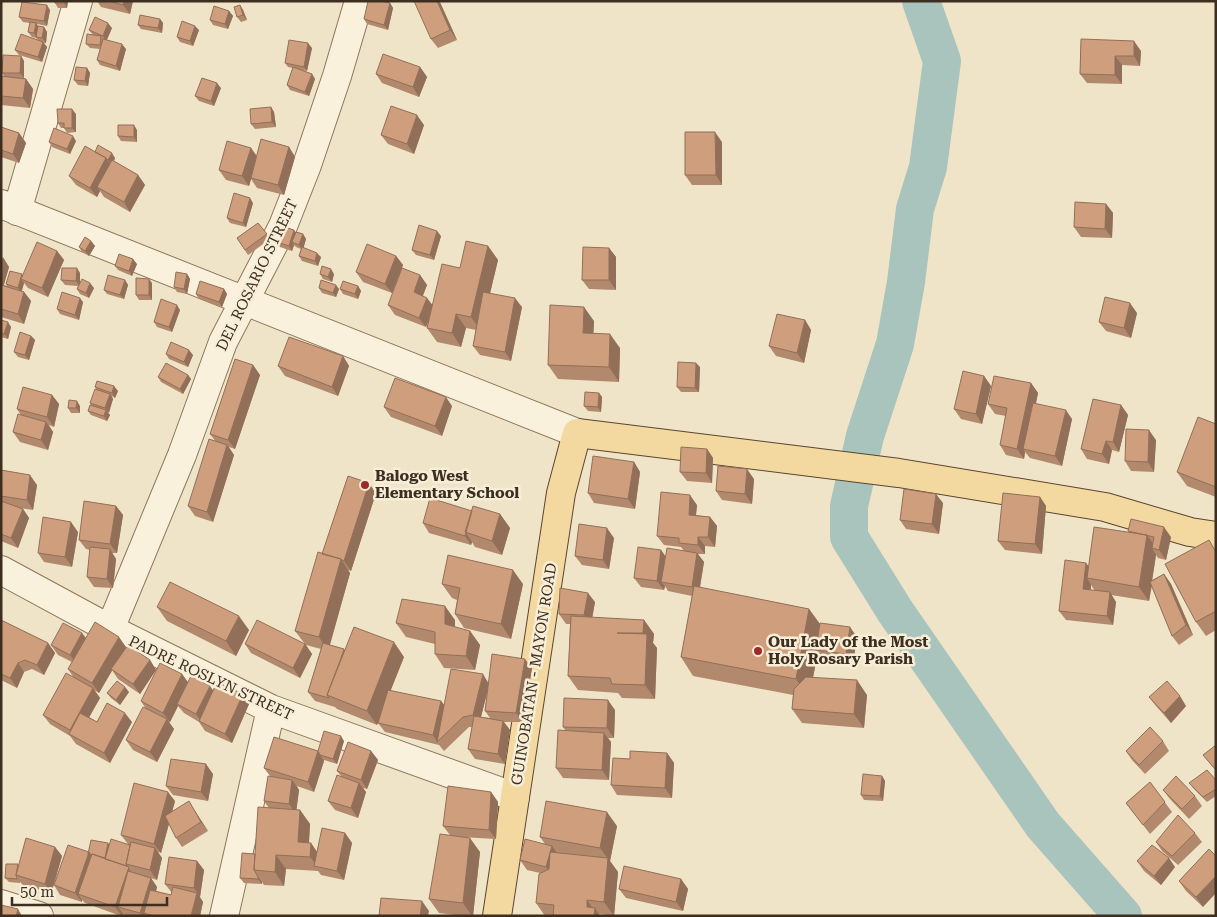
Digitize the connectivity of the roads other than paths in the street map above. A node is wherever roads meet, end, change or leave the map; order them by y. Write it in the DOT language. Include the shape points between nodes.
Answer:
graph roads {
  1 [pos="78,1"];
  2 [pos="359,1"];
  3 [pos="9,208"];
  4 [pos="246,300"];
  5 [pos="577,433"];
  6 [pos="1216,536"];
  7 [pos="1,570"];
  8 [pos="110,629"];
  9 [pos="271,709"];
  10 [pos="515,797"];
  11 [pos="1,904"];
  12 [pos="39,916"];
  13 [pos="224,916"];
  14 [pos="497,916"];
  1 -- 3 [label="street"];
  2 -- 4 [label="street, DEL ROSARIO STREET" via="338,76 307,166"];
  3 -- 4 [label="street"];
  4 -- 5 [label="street"];
  4 -- 8 [label="street, DEL ROSARIO STREET" via="223,342 182,455"];
  5 -- 6 [label="main road" via="899,473 1104,507 1190,532"];
  5 -- 10 [label="main road, GUINOBATAN - MAYON ROAD" via="561,493"];
  7 -- 8 [label="street, PADRE ROSLYN STREET"];
  8 -- 9 [label="street, PADRE ROSLYN STREET"];
  9 -- 10 [label="street, PADRE ROSLYN STREET"];
  9 -- 13 [label="street"];
  10 -- 14 [label="main road, GUINOBATAN - MAYON ROAD"];
  11 -- 12 [label="street"];
}
